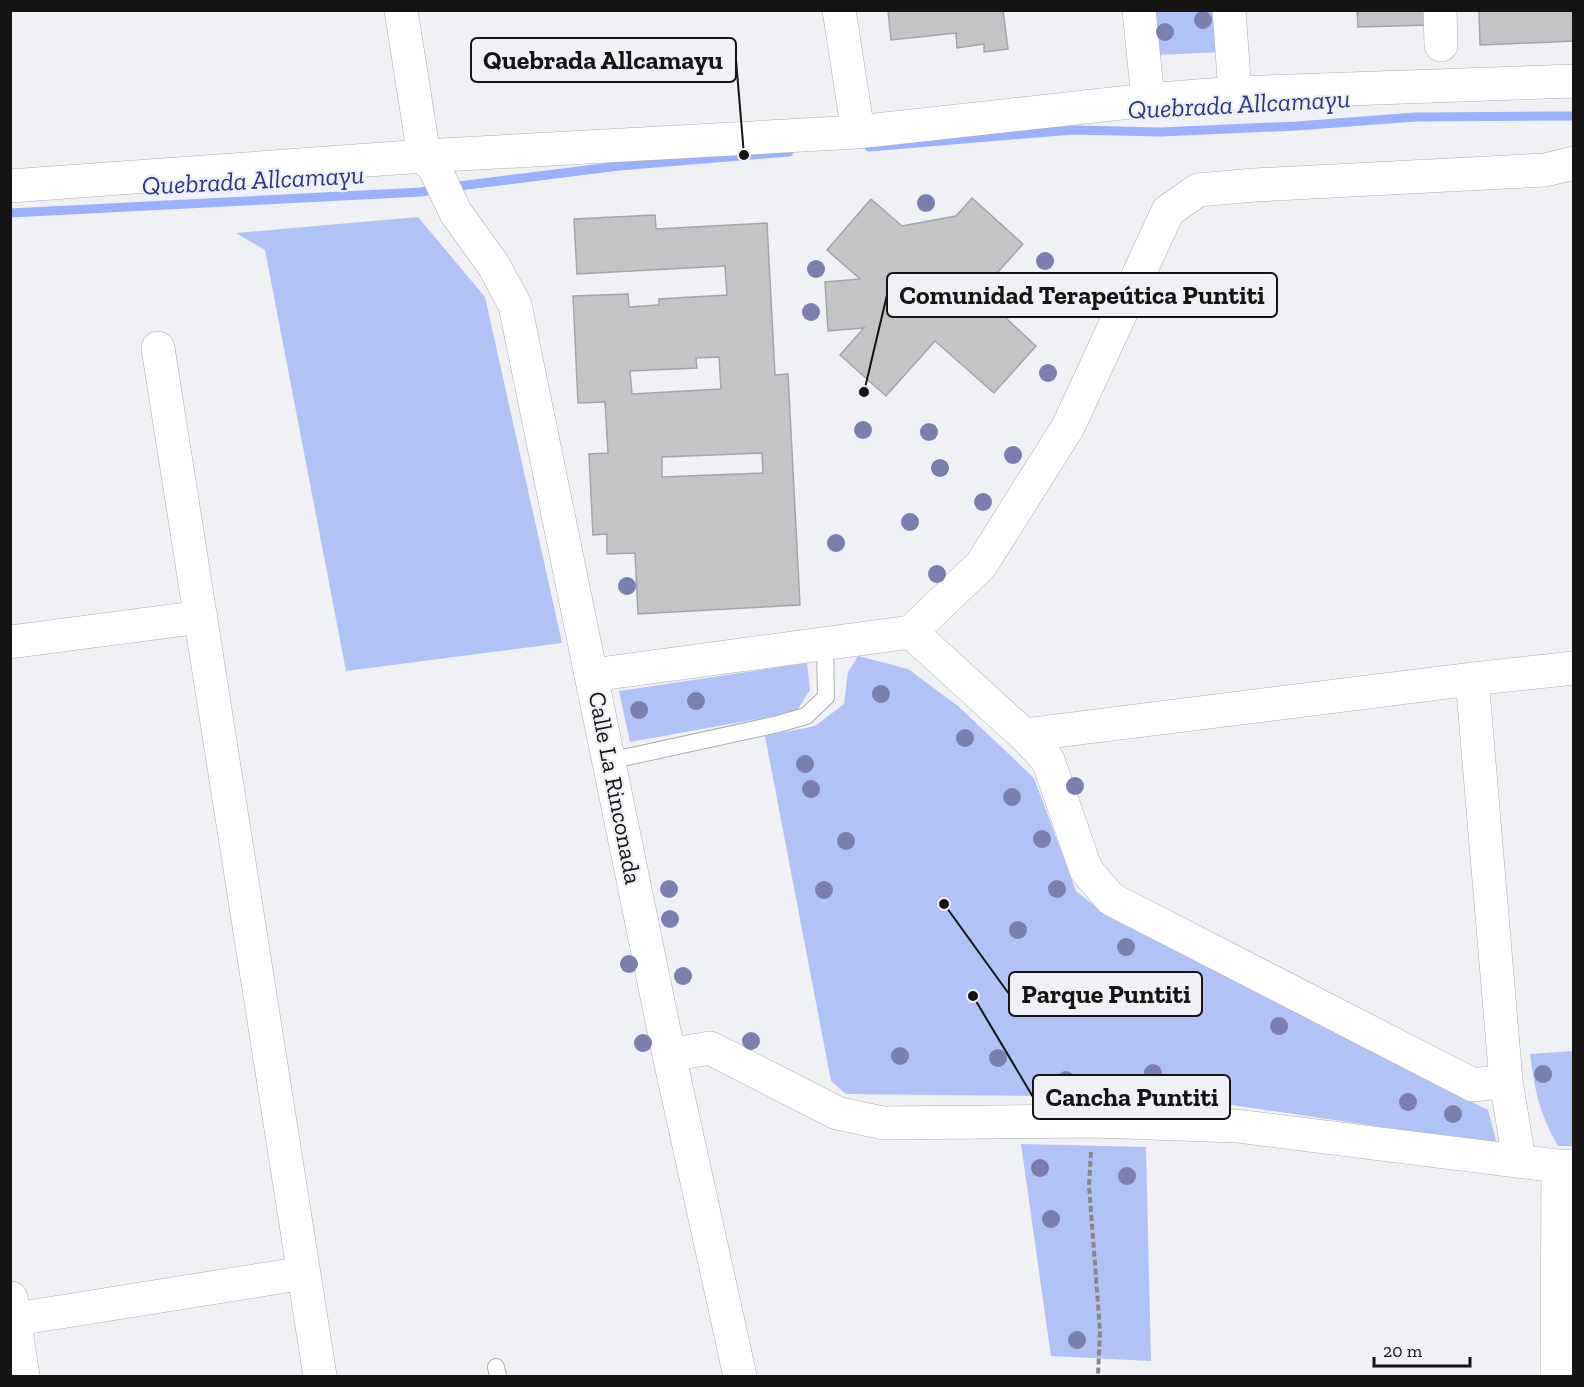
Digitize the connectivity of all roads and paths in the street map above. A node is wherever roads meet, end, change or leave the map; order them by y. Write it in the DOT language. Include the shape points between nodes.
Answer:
graph roads {
  1 [pos="401,10"];
  2 [pos="839,10"];
  3 [pos="1139,10"];
  4 [pos="1229,10"];
  5 [pos="1440,10"];
  6 [pos="1441,45"];
  7 [pos="1574,81"];
  8 [pos="1235,93"];
  9 [pos="1148,100"];
  10 [pos="858,132"];
  11 [pos="430,162"];
  12 [pos="1574,163"];
  13 [pos="10,186"];
  14 [pos="158,348"];
  15 [pos="201,617"];
  16 [pos="911,632"];
  17 [pos="10,642"];
  18 [pos="825,643"];
  19 [pos="1574,668"];
  20 [pos="592,675"];
  21 [pos="1472,678"];
  22 [pos="1024,735"];
  23 [pos="609,761"];
  24 [pos="669,1055"];
  25 [pos="1506,1081"];
  26 [pos="1094,1122"];
  27 [pos="1519,1160"];
  28 [pos="1566,1166"];
  29 [pos="304,1273"];
  30 [pos="12,1313"];
  31 [pos="22,1377"];
  32 [pos="320,1377"];
  33 [pos="740,1377"];
  34 [pos="1098,1377"];
  35 [pos="1557,1377"];
  1 -- 11 [label="street, Calle La Rinconada"];
  2 -- 10 [label="street"];
  3 -- 9 [label="street"];
  4 -- 8 [label="street"];
  5 -- 6 [label="street"];
  7 -- 8 [label="street"];
  8 -- 9 [label="street"];
  9 -- 10 [label="street"];
  10 -- 11 [label="street"];
  11 -- 13 [label="street"];
  11 -- 20 [label="street, Calle La Rinconada" via="456,213 494,266 515,305"];
  12 -- 16 [label="street" via="1545,170 1255,185 1198,190 1190,195 1168,211 1068,427 981,566"];
  14 -- 15 [label="street"];
  15 -- 17 [label="street"];
  15 -- 29 [label="street"];
  16 -- 18 [label="street"];
  16 -- 22 [label="street"];
  18 -- 20 [label="street"];
  18 -- 23 [label="lane" via="826,697 806,716"];
  19 -- 21 [label="street"];
  20 -- 23 [label="street, Calle La Rinconada"];
  21 -- 22 [label="street"];
  21 -- 25 [label="street"];
  22 -- 25 [label="street" via="1048,760 1086,870 1111,899 1473,1084"];
  23 -- 24 [label="street, Calle La Rinconada"];
  24 -- 26 [label="street" via="710,1048 837,1113 882,1123"];
  24 -- 33 [label="street, Calle La Rinconada"];
  25 -- 27 [label="street"];
  26 -- 27 [label="street" via="1237,1126"];
  26 -- 34 [label="path" via="1089,1185 1100,1331"];
  27 -- 28 [label="street"];
  28 -- 35 [label="street"];
  29 -- 30 [label="street"];
  29 -- 32 [label="street"];
  30 -- 31 [label="street"];
}
